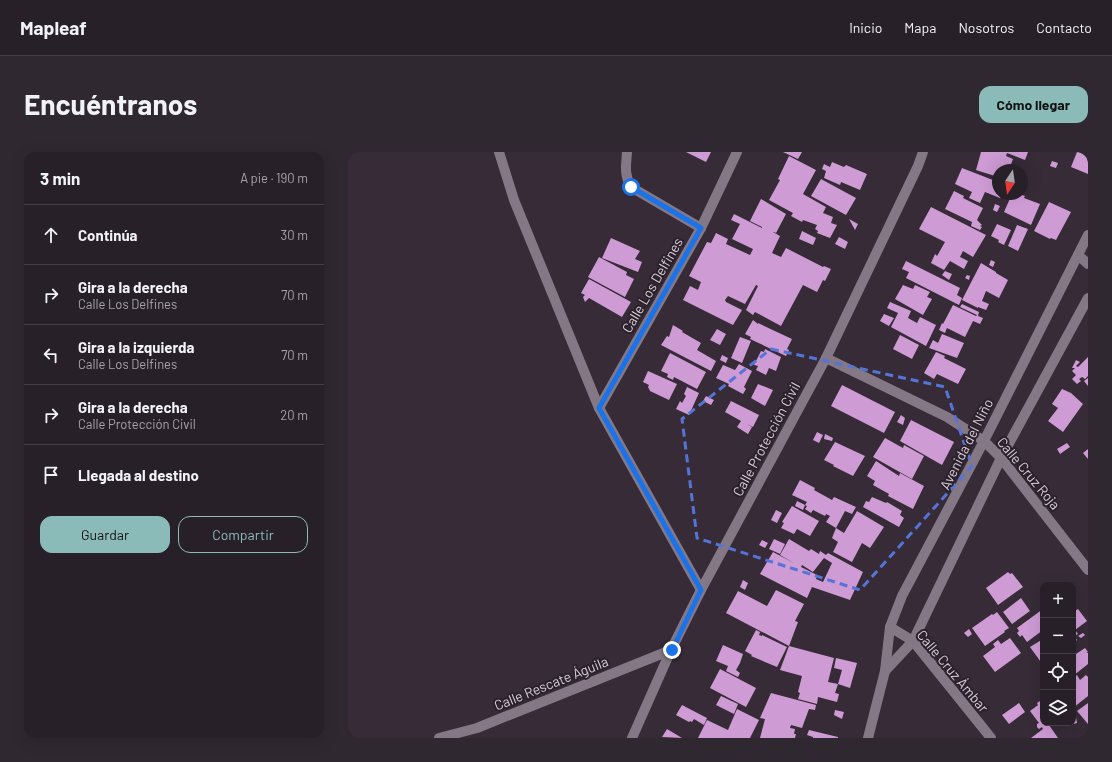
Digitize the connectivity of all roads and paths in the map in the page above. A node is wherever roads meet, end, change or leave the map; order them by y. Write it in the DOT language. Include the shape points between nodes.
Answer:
graph roads {
  1 [pos="499,152"];
  2 [pos="627,152"];
  3 [pos="737,152"];
  4 [pos="923,152"];
  5 [pos="701,228"];
  6 [pos="1088,235"];
  7 [pos="1078,255"];
  8 [pos="1088,264"];
  9 [pos="1088,298"];
  10 [pos="826,358"];
  11 [pos="599,408"];
  12 [pos="984,441"];
  13 [pos="1001,458"];
  14 [pos="1088,570"];
  15 [pos="701,590"];
  16 [pos="890,627"];
  17 [pos="913,641"];
  18 [pos="672,650"];
  19 [pos="885,671"];
  20 [pos="440,738"];
  21 [pos="632,738"];
  22 [pos="868,738"];
  23 [pos="991,738"];
  1 -- 11 [label="street" via="514,200"];
  2 -- 5 [label="street" via="625,170 631,187"];
  3 -- 5 [label="street, Calle Los Delfines"];
  4 -- 10 [label="street, Calle Protección Civil"];
  5 -- 11 [label="street, Calle Los Delfines"];
  6 -- 7 [label="street, Avenida del Niño"];
  7 -- 8 [label="street"];
  7 -- 12 [label="street, Avenida del Niño"];
  9 -- 13 [label="street, Avenida del Niño"];
  10 -- 12 [label="street, Calle Cruz Roja" via="947,417"];
  10 -- 15 [label="street, Calle Protección Civil"];
  11 -- 15 [label="street"];
  12 -- 13 [label="street, Calle Cruz Roja"];
  12 -- 16 [label="street, Avenida del Niño" via="902,596"];
  13 -- 14 [label="street, Calle Cruz Roja"];
  13 -- 17 [label="street, Avenida del Niño"];
  15 -- 18 [label="street, Calle Protección Civil"];
  16 -- 17 [label="street, Calle Cruz Ámbar"];
  16 -- 19 [label="street, Avenida del Niño"];
  17 -- 19 [label="street, Avenida del Niño"];
  17 -- 23 [label="street, Calle Cruz Ámbar"];
  18 -- 20 [label="street, Calle Rescate Águila" via="477,728"];
  18 -- 21 [label="street, Calle Protección Civil"];
  19 -- 22 [label="street, Avenida del Niño"];
}
